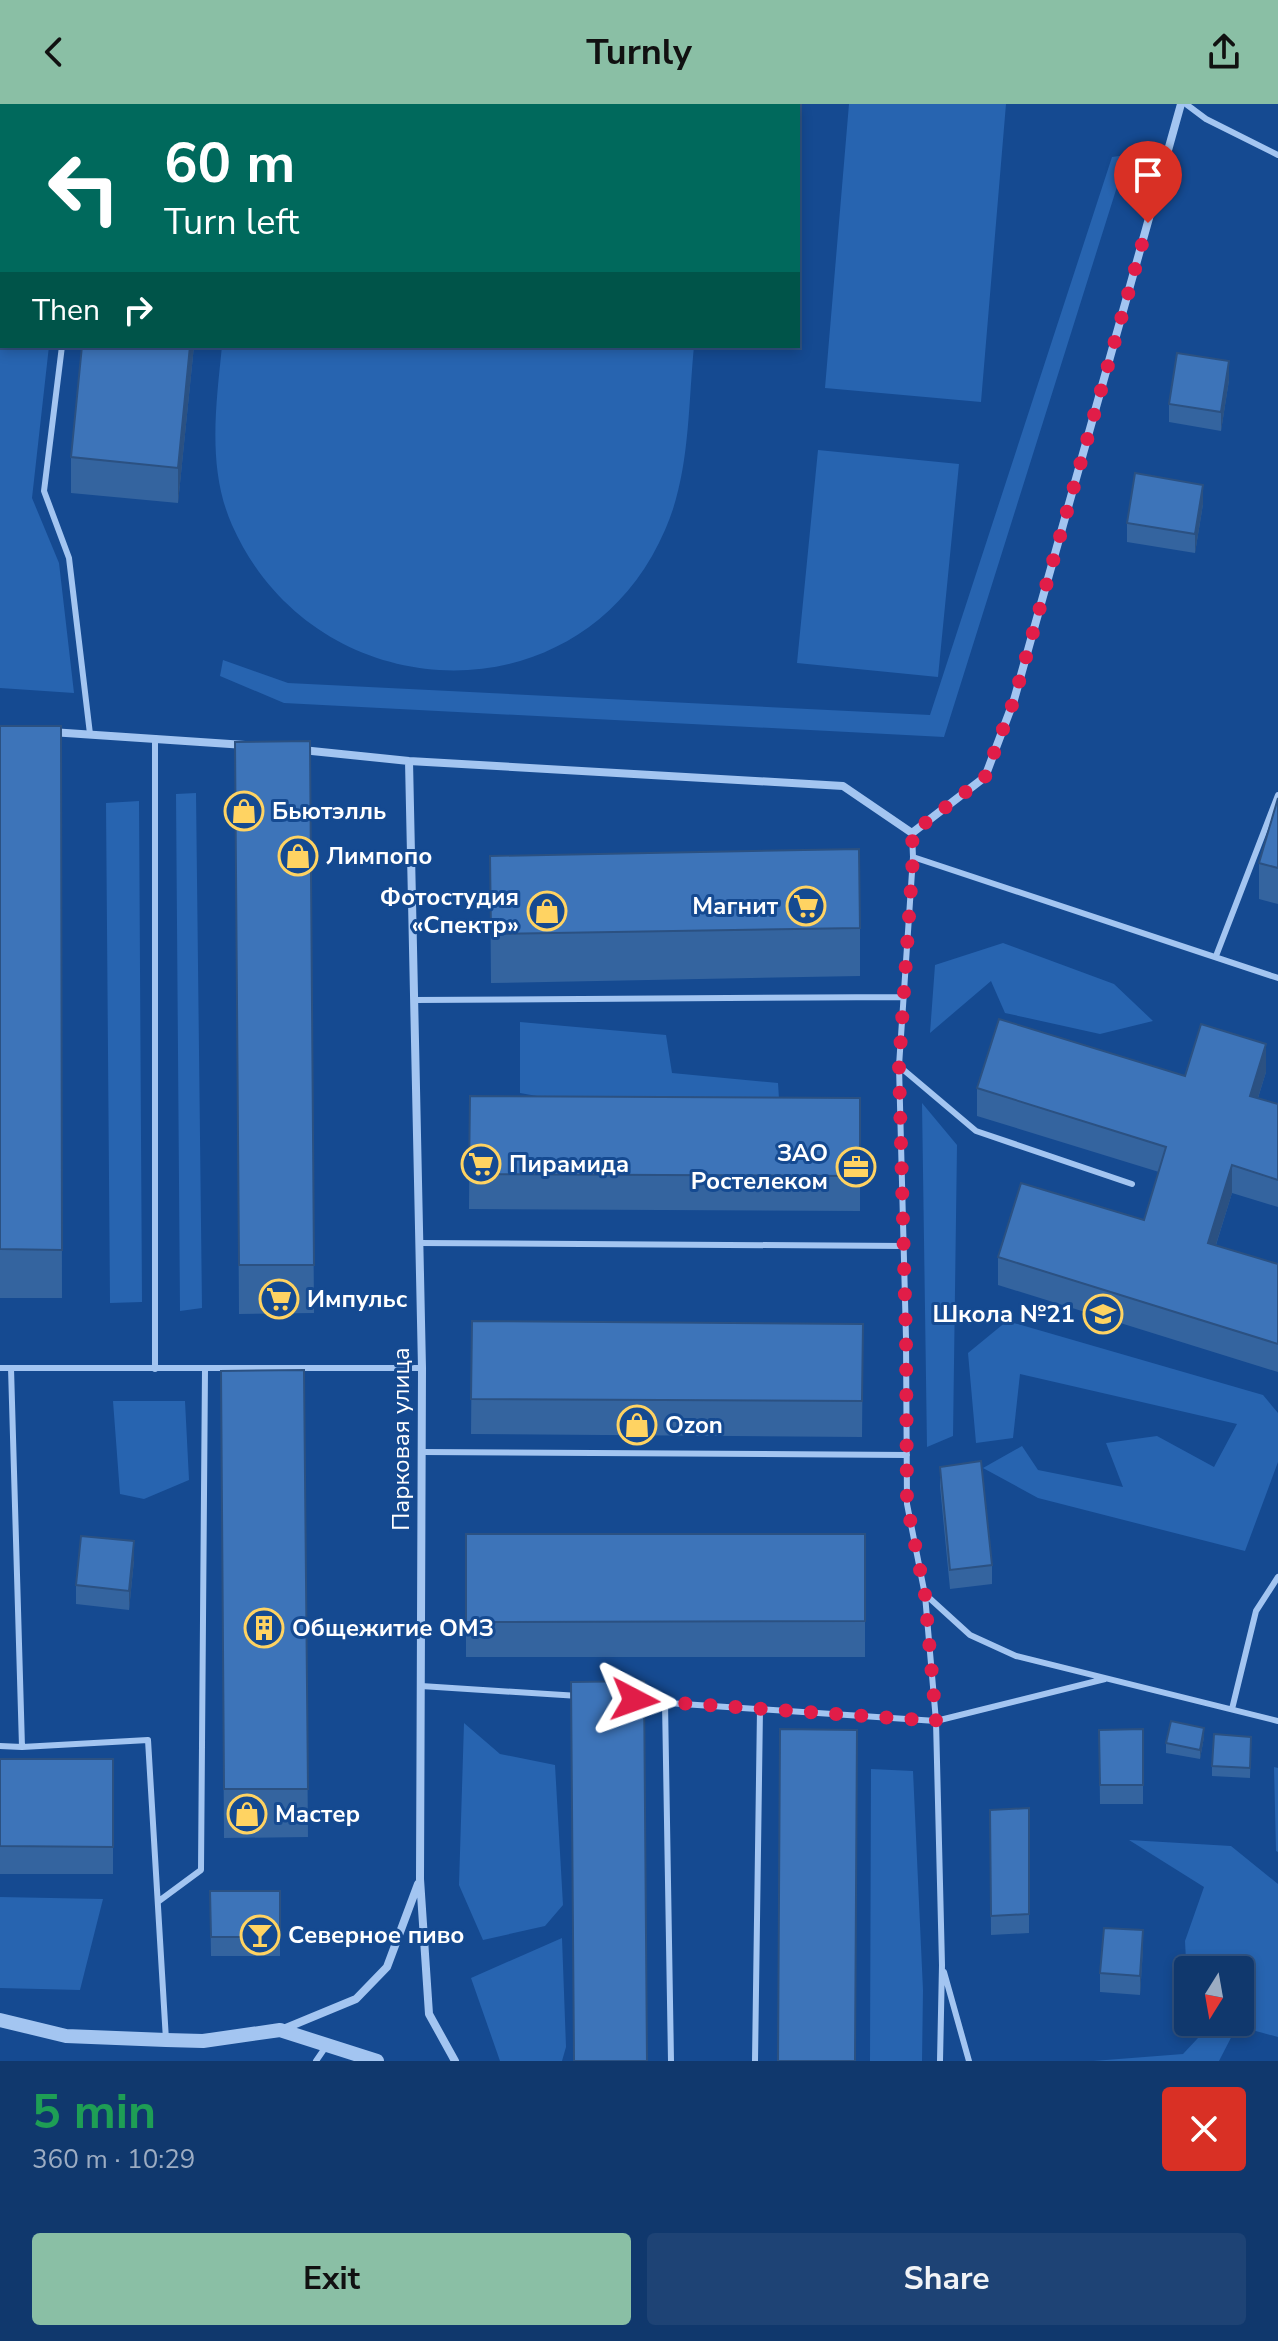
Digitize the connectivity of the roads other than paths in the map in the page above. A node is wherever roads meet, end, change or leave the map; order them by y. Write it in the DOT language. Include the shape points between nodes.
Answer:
graph roads {
  1 [pos="1183,104"];
  2 [pos="1278,155"];
  3 [pos="62,348"];
  4 [pos="45,731"];
  5 [pos="90,734"];
  6 [pos="155,738"];
  7 [pos="262,746"];
  8 [pos="291,748"];
  9 [pos="409,761"];
  10 [pos="1278,795"];
  11 [pos="912,833"];
  12 [pos="913,857"];
  13 [pos="1216,956"];
  14 [pos="1278,978"];
  15 [pos="904,997"];
  16 [pos="414,1000"];
  17 [pos="899,1066"];
  18 [pos="1132,1184"];
  19 [pos="419,1243"];
  20 [pos="904,1246"];
  21 [pos="0,1368"];
  22 [pos="11,1368"];
  23 [pos="422,1368"];
  24 [pos="155,1369"];
  25 [pos="205,1369"];
  26 [pos="422,1452"];
  27 [pos="907,1455"];
  28 [pos="1278,1577"];
  29 [pos="925,1595"];
  30 [pos="1105,1679"];
  31 [pos="421,1686"];
  32 [pos="589,1697"];
  33 [pos="635,1700"];
  34 [pos="665,1702"];
  35 [pos="760,1709"];
  36 [pos="1232,1709"];
  37 [pos="936,1721"];
  38 [pos="1278,1721"];
  39 [pos="0,1746"];
  40 [pos="22,1747"];
  41 [pos="420,1879"];
  42 [pos="159,1901"];
  43 [pos="942,1965"];
  44 [pos="0,2020"];
  45 [pos="280,2030"];
  46 [pos="166,2040"];
  47 [pos="327,2045"];
  48 [pos="316,2061"];
  49 [pos="377,2061"];
  50 [pos="455,2061"];
  51 [pos="671,2061"];
  52 [pos="755,2061"];
  53 [pos="940,2061"];
  54 [pos="969,2061"];
  1 -- 2 [label="lane"];
  1 -- 11 [label="street" via="1014,700 985,777"];
  3 -- 5 [label="lane" via="44,491 69,558"];
  4 -- 5 [label="street"];
  5 -- 6 [label="street"];
  6 -- 7 [label="street"];
  6 -- 24 [label="lane"];
  8 -- 9 [label="street"];
  9 -- 11 [label="street" via="843,786"];
  9 -- 16 [label="street, Парковая улица"];
  10 -- 13 [label="lane"];
  11 -- 12 [label="lane"];
  12 -- 13 [label="lane"];
  12 -- 15 [label="lane"];
  13 -- 14 [label="lane"];
  15 -- 16 [label="lane"];
  15 -- 17 [label="lane"];
  16 -- 19 [label="street, Парковая улица"];
  17 -- 18 [label="lane" via="976,1131"];
  17 -- 20 [label="lane"];
  19 -- 20 [label="lane"];
  19 -- 23 [label="street, Парковая улица"];
  20 -- 27 [label="lane"];
  21 -- 22 [label="lane"];
  22 -- 24 [label="lane"];
  22 -- 40 [label="lane"];
  23 -- 25 [label="lane"];
  23 -- 26 [label="street, Парковая улица"];
  24 -- 25 [label="lane"];
  25 -- 42 [label="lane" via="201,1870"];
  26 -- 27 [label="lane"];
  26 -- 31 [label="street, Парковая улица"];
  27 -- 29 [label="lane" via="907,1504"];
  28 -- 36 [label="lane" via="1256,1611"];
  29 -- 30 [label="lane" via="970,1635 1016,1656"];
  29 -- 37 [label="lane"];
  30 -- 36 [label="lane"];
  30 -- 37 [label="lane"];
  31 -- 32 [label="lane"];
  31 -- 41 [label="street, Парковая улица"];
  33 -- 34 [label="lane"];
  34 -- 35 [label="lane"];
  34 -- 51 [label="lane"];
  35 -- 37 [label="lane"];
  35 -- 52 [label="lane"];
  36 -- 38 [label="lane"];
  37 -- 43 [label="lane"];
  39 -- 40 [label="lane"];
  40 -- 42 [label="lane" via="148,1740"];
  41 -- 45 [label="street" via="387,1967 356,1999"];
  41 -- 50 [label="street, Парковая улица" via="429,2014"];
  42 -- 46 [label="lane"];
  43 -- 53 [label="lane"];
  43 -- 54 [label="lane"];
  44 -- 46 [label="street" via="66,2036"];
  45 -- 46 [label="street" via="203,2041"];
  45 -- 47 [label="street"];
  47 -- 48 [label="lane"];
  47 -- 49 [label="street"];
}
